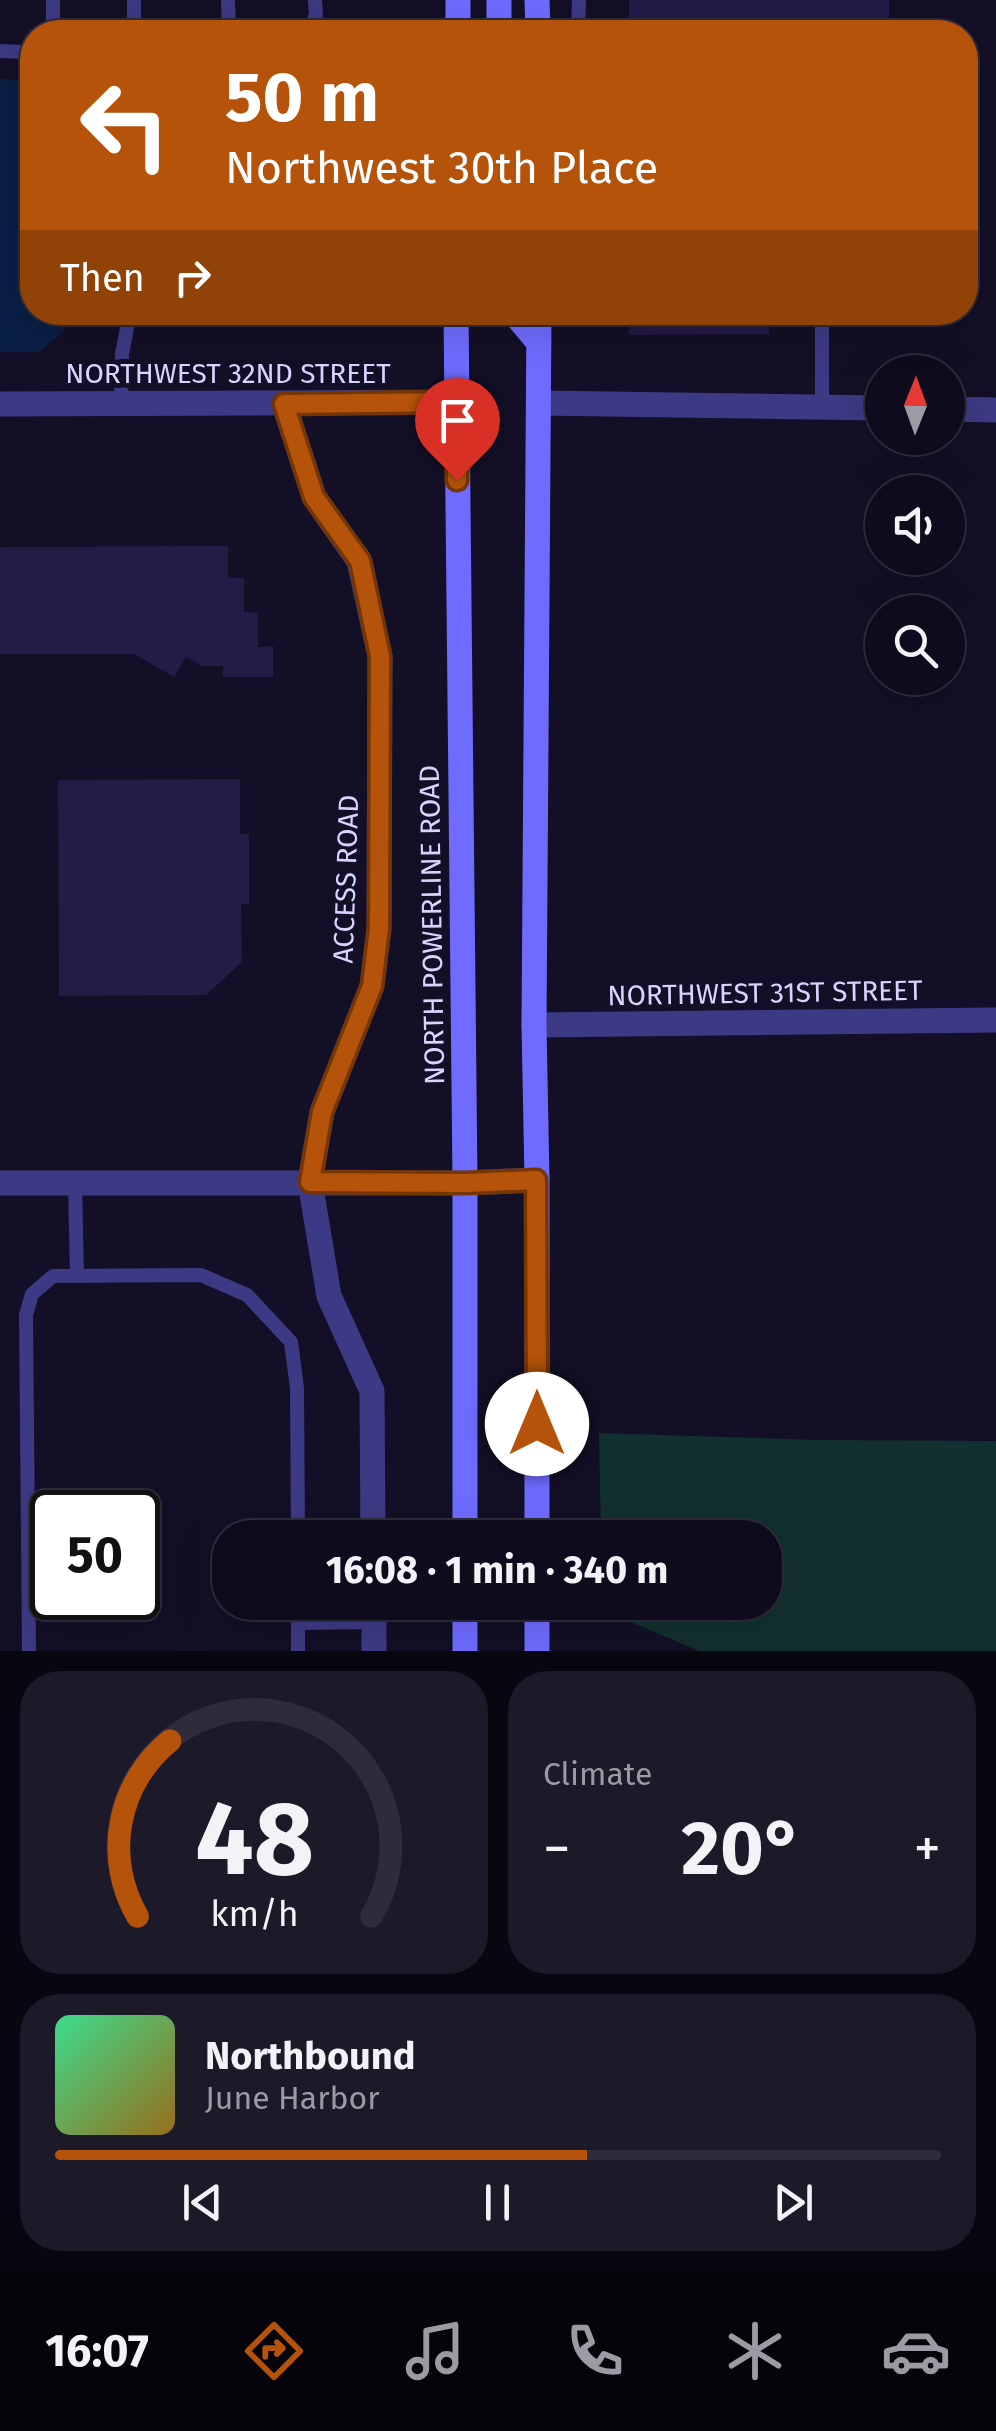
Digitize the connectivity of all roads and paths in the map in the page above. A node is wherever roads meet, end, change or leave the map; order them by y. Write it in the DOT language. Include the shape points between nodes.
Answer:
graph roads {
  1 [pos="128,325"];
  2 [pos="456,325"];
  3 [pos="524,325"];
  4 [pos="539,325"];
  5 [pos="822,325"];
  6 [pos="539,343"];
  7 [pos="456,402"];
  8 [pos="539,403"];
  9 [pos="0,404"];
  10 [pos="121,404"];
  11 [pos="284,404"];
  12 [pos="822,408"];
  13 [pos="865,408"];
  14 [pos="965,410"];
  15 [pos="996,410"];
  16 [pos="996,1020"];
  17 [pos="534,1026"];
  18 [pos="536,1180"];
  19 [pos="75,1182"];
  20 [pos="310,1182"];
  21 [pos="0,1183"];
  22 [pos="466,1183"];
  23 [pos="77,1276"];
  24 [pos="298,1520"];
  25 [pos="373,1520"];
  26 [pos="465,1520"];
  27 [pos="537,1520"];
  28 [pos="298,1620"];
  29 [pos="323,1620"];
  30 [pos="374,1620"];
  31 [pos="465,1620"];
  32 [pos="537,1620"];
  33 [pos="298,1624"];
  34 [pos="29,1651"];
  35 [pos="298,1651"];
  36 [pos="374,1651"];
  37 [pos="465,1651"];
  38 [pos="537,1651"];
  1 -- 10 [label="lane"];
  2 -- 7 [label="main road, NORTH POWERLINE ROAD"];
  3 -- 6 [label="main road"];
  4 -- 6 [label="main road"];
  5 -- 12 [label="lane"];
  6 -- 8 [label="main road"];
  7 -- 11 [label="street, NORTHWEST 32ND STREET"];
  7 -- 22 [label="main road, NORTH POWERLINE ROAD"];
  8 -- 12 [label="street"];
  8 -- 17 [label="main road"];
  9 -- 10 [label="street, NORTHWEST 32ND STREET"];
  10 -- 11 [label="street, NORTHWEST 32ND STREET"];
  11 -- 20 [label="street, ACCESS ROAD" via="314,497 360,561 380,656 379,928 372,986 322,1112"];
  12 -- 13 [label="street"];
  14 -- 15 [label="street"];
  16 -- 17 [label="street, NORTHWEST 31ST STREET"];
  17 -- 18 [label="main road"];
  18 -- 22 [label="street"];
  18 -- 27 [label="main road"];
  19 -- 20 [label="street"];
  19 -- 21 [label="street"];
  19 -- 23 [label="lane"];
  20 -- 22 [label="street"];
  20 -- 25 [label="street, ACCESS ROAD" via="329,1296 372,1392"];
  22 -- 26 [label="main road, NORTH POWERLINE ROAD"];
  23 -- 24 [label="lane" via="200,1275 247,1295 291,1342"];
  23 -- 34 [label="lane" via="53,1276 32,1294 26,1314"];
  28 -- 33 [label="lane"];
  29 -- 33 [label="lane"];
  30 -- 36 [label="street"];
  31 -- 37 [label="main road"];
  32 -- 38 [label="main road"];
  33 -- 35 [label="lane"];
}
